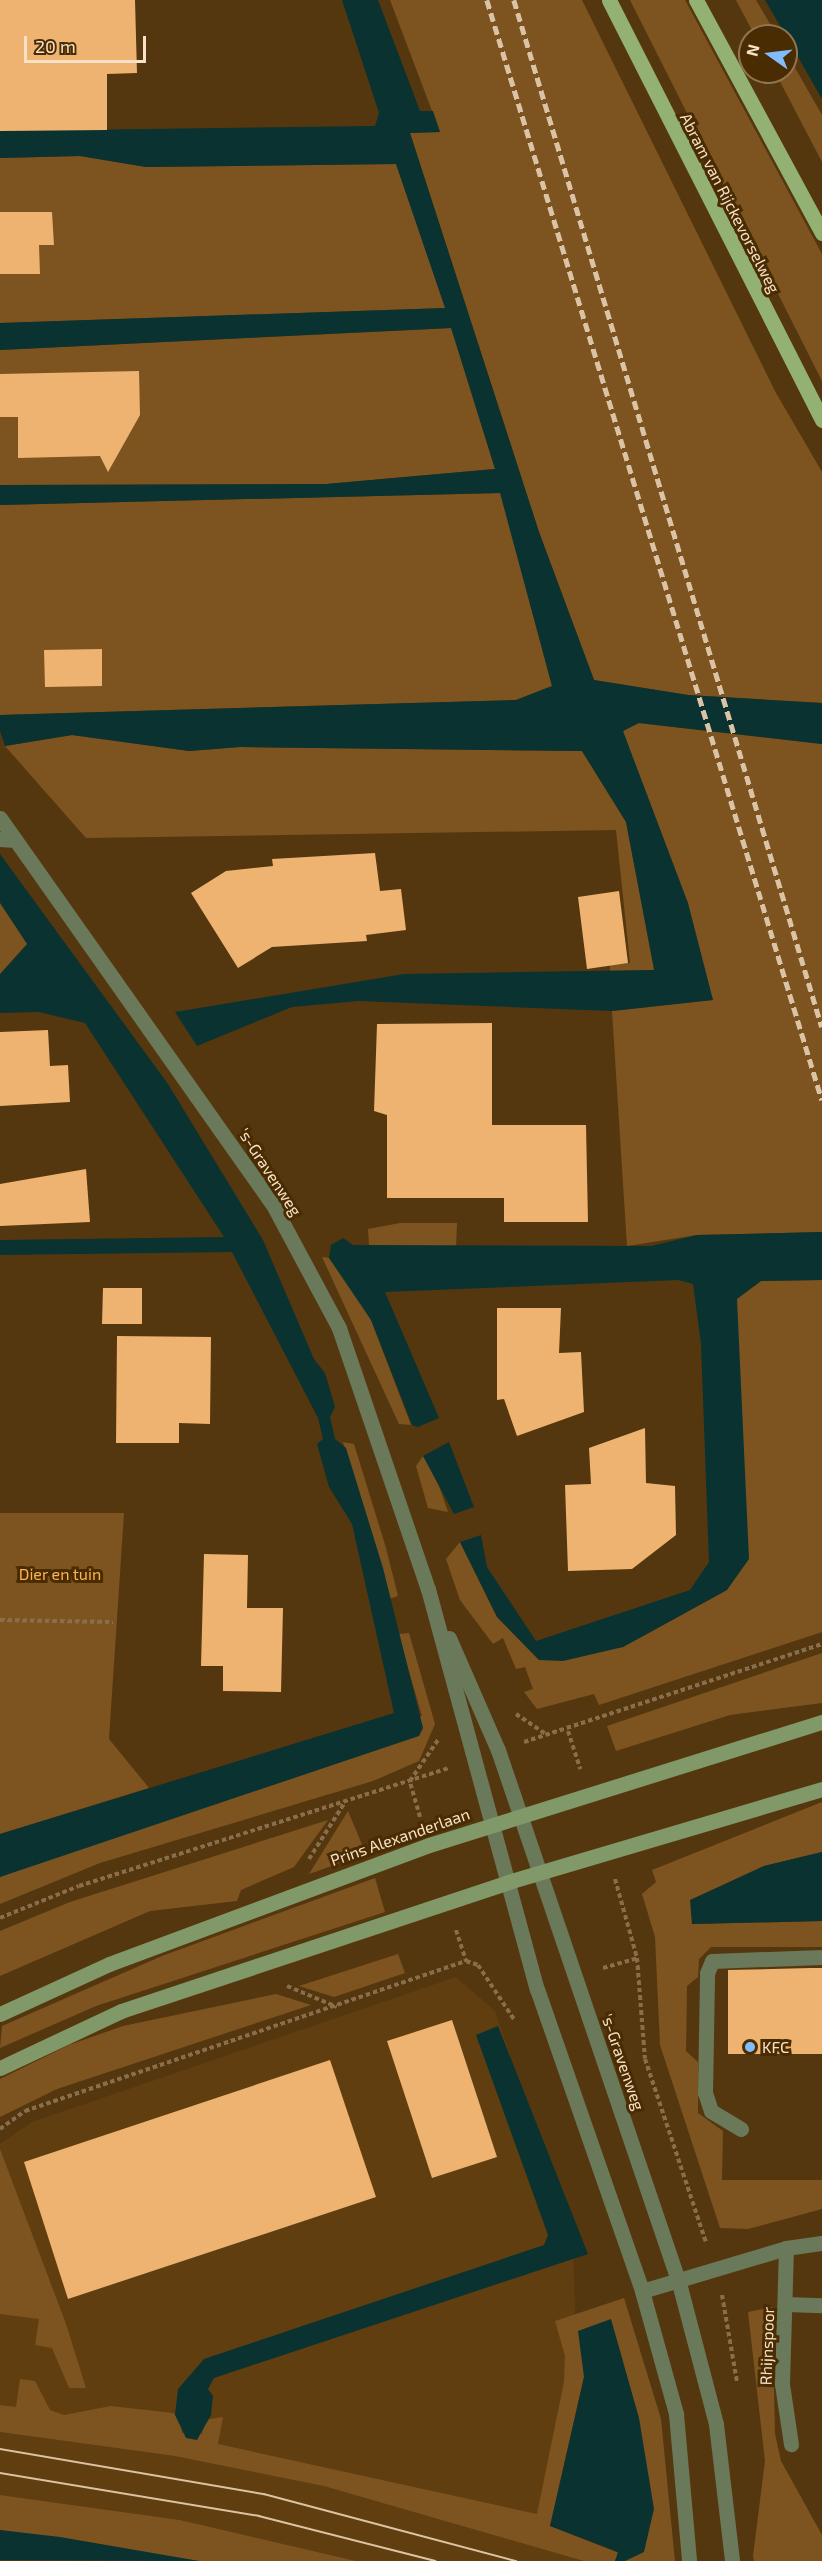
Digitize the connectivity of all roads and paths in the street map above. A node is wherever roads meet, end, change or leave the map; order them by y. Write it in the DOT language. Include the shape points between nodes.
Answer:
graph roads {
  1 [pos="609,0"];
  2 [pos="696,0"];
  3 [pos="822,233"];
  4 [pos="822,420"];
  5 [pos="0,818"];
  6 [pos="8,840"];
  7 [pos="428,1589"];
  8 [pos="0,1620"];
  9 [pos="113,1622"];
  10 [pos="822,1644"];
  11 [pos="822,1722"];
  12 [pos="548,1735"];
  13 [pos="822,1789"];
  14 [pos="521,1815"];
  15 [pos="490,1825"];
  16 [pos="541,1873"];
  17 [pos="508,1882"];
  18 [pos="284,1898"];
  19 [pos="0,1918"];
  20 [pos="822,1957"];
  21 [pos="637,1958"];
  22 [pos="247,1970"];
  23 [pos="505,2000"];
  24 [pos="337,2007"];
  25 [pos="0,2014"];
  26 [pos="0,2068"];
  27 [pos="0,2129"];
  28 [pos="741,2129"];
  29 [pos="822,2243"];
  30 [pos="786,2248"];
  31 [pos="716,2272"];
  32 [pos="679,2283"];
  33 [pos="642,2291"];
  34 [pos="786,2304"];
  35 [pos="822,2305"];
  36 [pos="791,2444"];
  37 [pos="689,2561"];
  38 [pos="732,2561"];
  1 -- 4 [label="main road, Abram van Rijckevorselweg"];
  2 -- 3 [label="main road"];
  5 -- 6 [label="street, 's-Gravenweg"];
  6 -- 7 [label="street, 's-Gravenweg" via="272,1203 339,1328"];
  7 -- 14 [label="street, 's-Gravenweg"];
  7 -- 15 [label="street, 's-Gravenweg"];
  8 -- 9 [label="path"];
  10 -- 12 [label="path"];
  11 -- 14 [label="main road, Prins Alexanderlaan"];
  13 -- 16 [label="main road"];
  14 -- 15 [label="main road, Prins Alexanderlaan"];
  14 -- 16 [label="street, 's-Gravenweg"];
  15 -- 17 [label="street, 's-Gravenweg"];
  15 -- 18 [label="main road, Prins Alexanderlaan"];
  16 -- 17 [label="main road"];
  16 -- 32 [label="street, 's-Gravenweg"];
  17 -- 22 [label="main road"];
  17 -- 33 [label="street, 's-Gravenweg" via="537,1989"];
  18 -- 19 [label="path" via="345,1802 79,1886"];
  18 -- 25 [label="main road, Prins Alexanderlaan" via="109,1964"];
  20 -- 28 [label="street" via="712,1961 707,1973 705,2093 711,2111"];
  21 -- 31 [label="path, 's-Gravenweg" via="645,2059"];
  22 -- 24 [label="path"];
  22 -- 26 [label="main road" via="121,2012"];
  23 -- 24 [label="path" via="478,1965 466,1962"];
  24 -- 27 [label="path" via="25,2111"];
  29 -- 30 [label="street"];
  30 -- 31 [label="street"];
  30 -- 34 [label="street, Rhijnspoor"];
  31 -- 32 [label="street"];
  32 -- 33 [label="street"];
  32 -- 38 [label="street, 's-Gravenweg" via="716,2424"];
  33 -- 37 [label="street, 's-Gravenweg" via="676,2414"];
  34 -- 35 [label="street"];
  34 -- 36 [label="street, Rhijnspoor" via="782,2384"];
}
